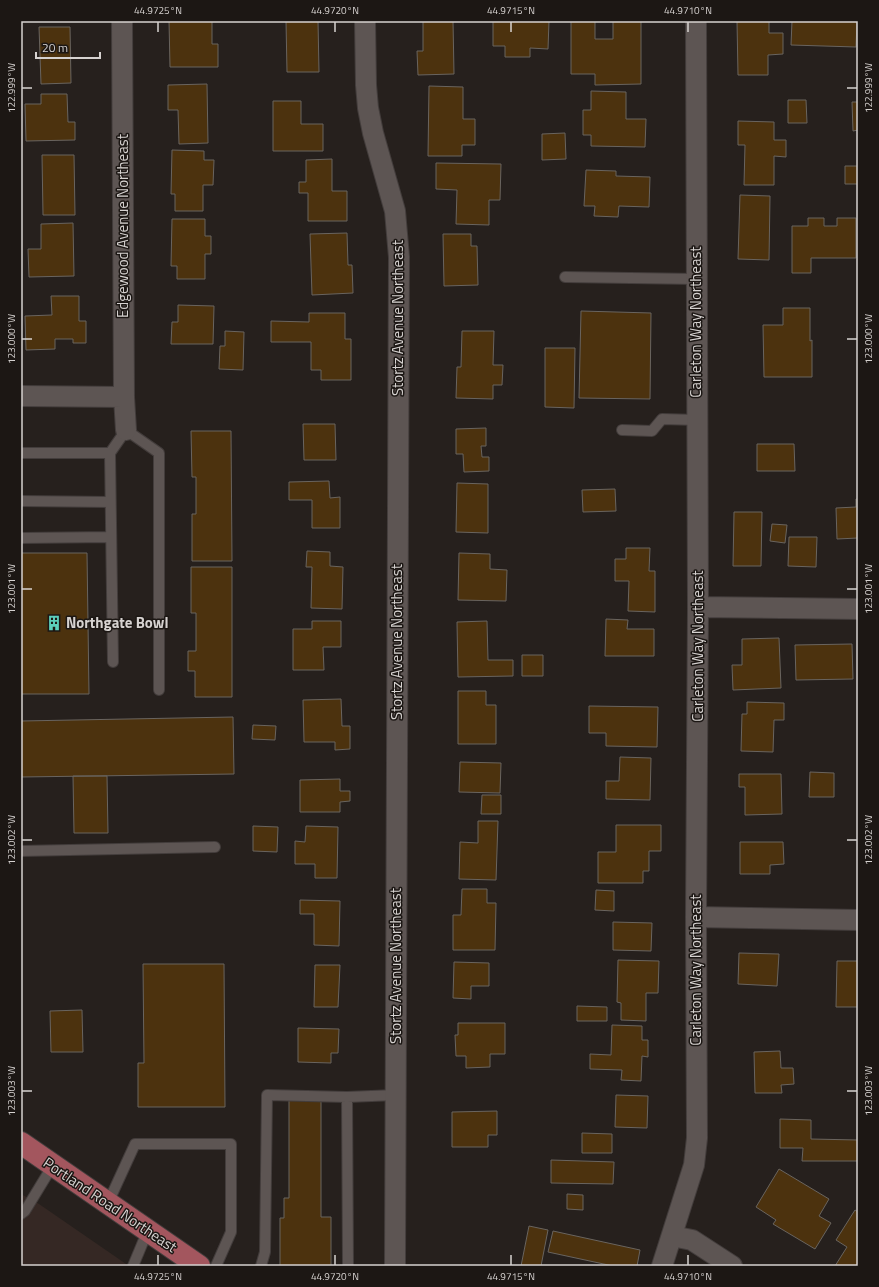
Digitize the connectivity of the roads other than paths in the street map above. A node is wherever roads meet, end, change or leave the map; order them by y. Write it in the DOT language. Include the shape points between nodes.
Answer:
graph roads {
  1 [pos="122,21"];
  2 [pos="365,21"];
  3 [pos="696,21"];
  4 [pos="565,277"];
  5 [pos="696,279"];
  6 [pos="21,396"];
  7 [pos="124,397"];
  8 [pos="697,420"];
  9 [pos="126,430"];
  10 [pos="622,430"];
  11 [pos="21,453"];
  12 [pos="110,454"];
  13 [pos="21,501"];
  14 [pos="110,502"];
  15 [pos="111,537"];
  16 [pos="21,538"];
  17 [pos="698,607"];
  18 [pos="858,609"];
  19 [pos="113,662"];
  20 [pos="159,690"];
  21 [pos="215,847"];
  22 [pos="21,851"];
  23 [pos="696,917"];
  24 [pos="858,920"];
  25 [pos="396,1095"];
  26 [pos="347,1097"];
  27 [pos="21,1143"];
  28 [pos="52,1165"];
  29 [pos="108,1203"];
  30 [pos="21,1214"];
  31 [pos="148,1230"];
  32 [pos="672,1236"];
  33 [pos="135,1264"];
  34 [pos="199,1266"];
  35 [pos="216,1266"];
  36 [pos="261,1266"];
  37 [pos="348,1266"];
  38 [pos="395,1266"];
  39 [pos="662,1266"];
  40 [pos="732,1266"];
  1 -- 7 [label="street, Edgewood Avenue Northeast"];
  2 -- 25 [label="street, Stortz Avenue Northeast" via="368,108 395,211 399,257"];
  3 -- 5 [label="street, Carleton Way Northeast"];
  4 -- 5 [label="lane"];
  5 -- 8 [label="street, Carleton Way Northeast"];
  6 -- 7 [label="street"];
  7 -- 9 [label="street, Edgewood Avenue Northeast"];
  8 -- 10 [label="lane" via="662,419 652,431"];
  8 -- 17 [label="street, Carleton Way Northeast"];
  9 -- 12 [label="lane"];
  9 -- 20 [label="lane" via="159,454"];
  11 -- 12 [label="lane"];
  12 -- 14 [label="lane"];
  13 -- 14 [label="lane"];
  14 -- 15 [label="lane"];
  15 -- 16 [label="lane"];
  15 -- 19 [label="lane"];
  17 -- 18 [label="street"];
  17 -- 23 [label="street, Carleton Way Northeast"];
  21 -- 22 [label="lane"];
  23 -- 24 [label="street"];
  23 -- 32 [label="street, Carleton Way Northeast" via="697,1138 694,1165"];
  25 -- 26 [label="lane"];
  25 -- 38 [label="street, Stortz Avenue Northeast"];
  26 -- 36 [label="lane" via="267,1095 265,1252"];
  26 -- 37 [label="lane"];
  27 -- 28 [label="main road, Portland Road Northeast"];
  28 -- 29 [label="main road, Portland Road Northeast"];
  28 -- 30 [label="lane"];
  29 -- 31 [label="main road, Portland Road Northeast"];
  29 -- 35 [label="lane" via="135,1144 231,1144 231,1232"];
  31 -- 33 [label="lane"];
  31 -- 34 [label="main road, Portland Road Northeast"];
  32 -- 39 [label="street, Carleton Way Northeast"];
  32 -- 40 [label="street" via="692,1240"];
}
